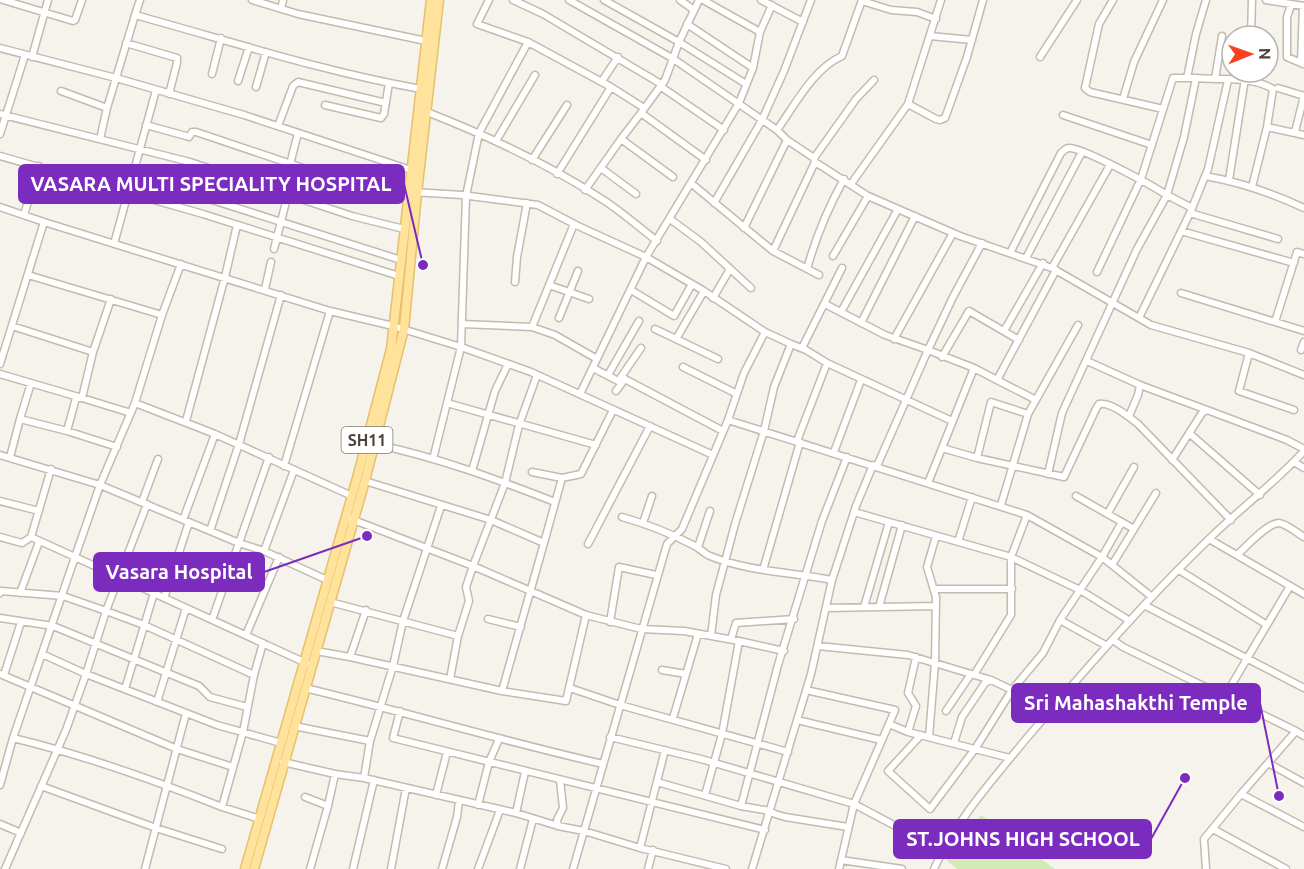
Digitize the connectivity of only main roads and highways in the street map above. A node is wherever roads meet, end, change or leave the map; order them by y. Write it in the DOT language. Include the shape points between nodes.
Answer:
graph roads {
  1 [pos="431,0"];
  2 [pos="440,0"];
  3 [pos="413,192"];
  4 [pos="350,518"];
  5 [pos="308,664"];
  6 [pos="280,761"];
  7 [pos="245,869"];
  8 [pos="254,869"];
  1 -- 3 [label="main road, SH11" via="411,170"];
  2 -- 3 [label="main road, SH11"];
  3 -- 4 [label="main road, SH11" via="407,201 391,349 352,496"];
  3 -- 4 [label="main road, SH11" via="404,329 365,481"];
  4 -- 5 [label="main road, SH11" via="327,580"];
  4 -- 5 [label="main road, SH11" via="316,651"];
  5 -- 6 [label="main road, SH11" via="305,688"];
  5 -- 6 [label="main road, SH11" via="281,743"];
  6 -- 7 [label="main road, SH11"];
  6 -- 8 [label="main road, SH11"];
}
